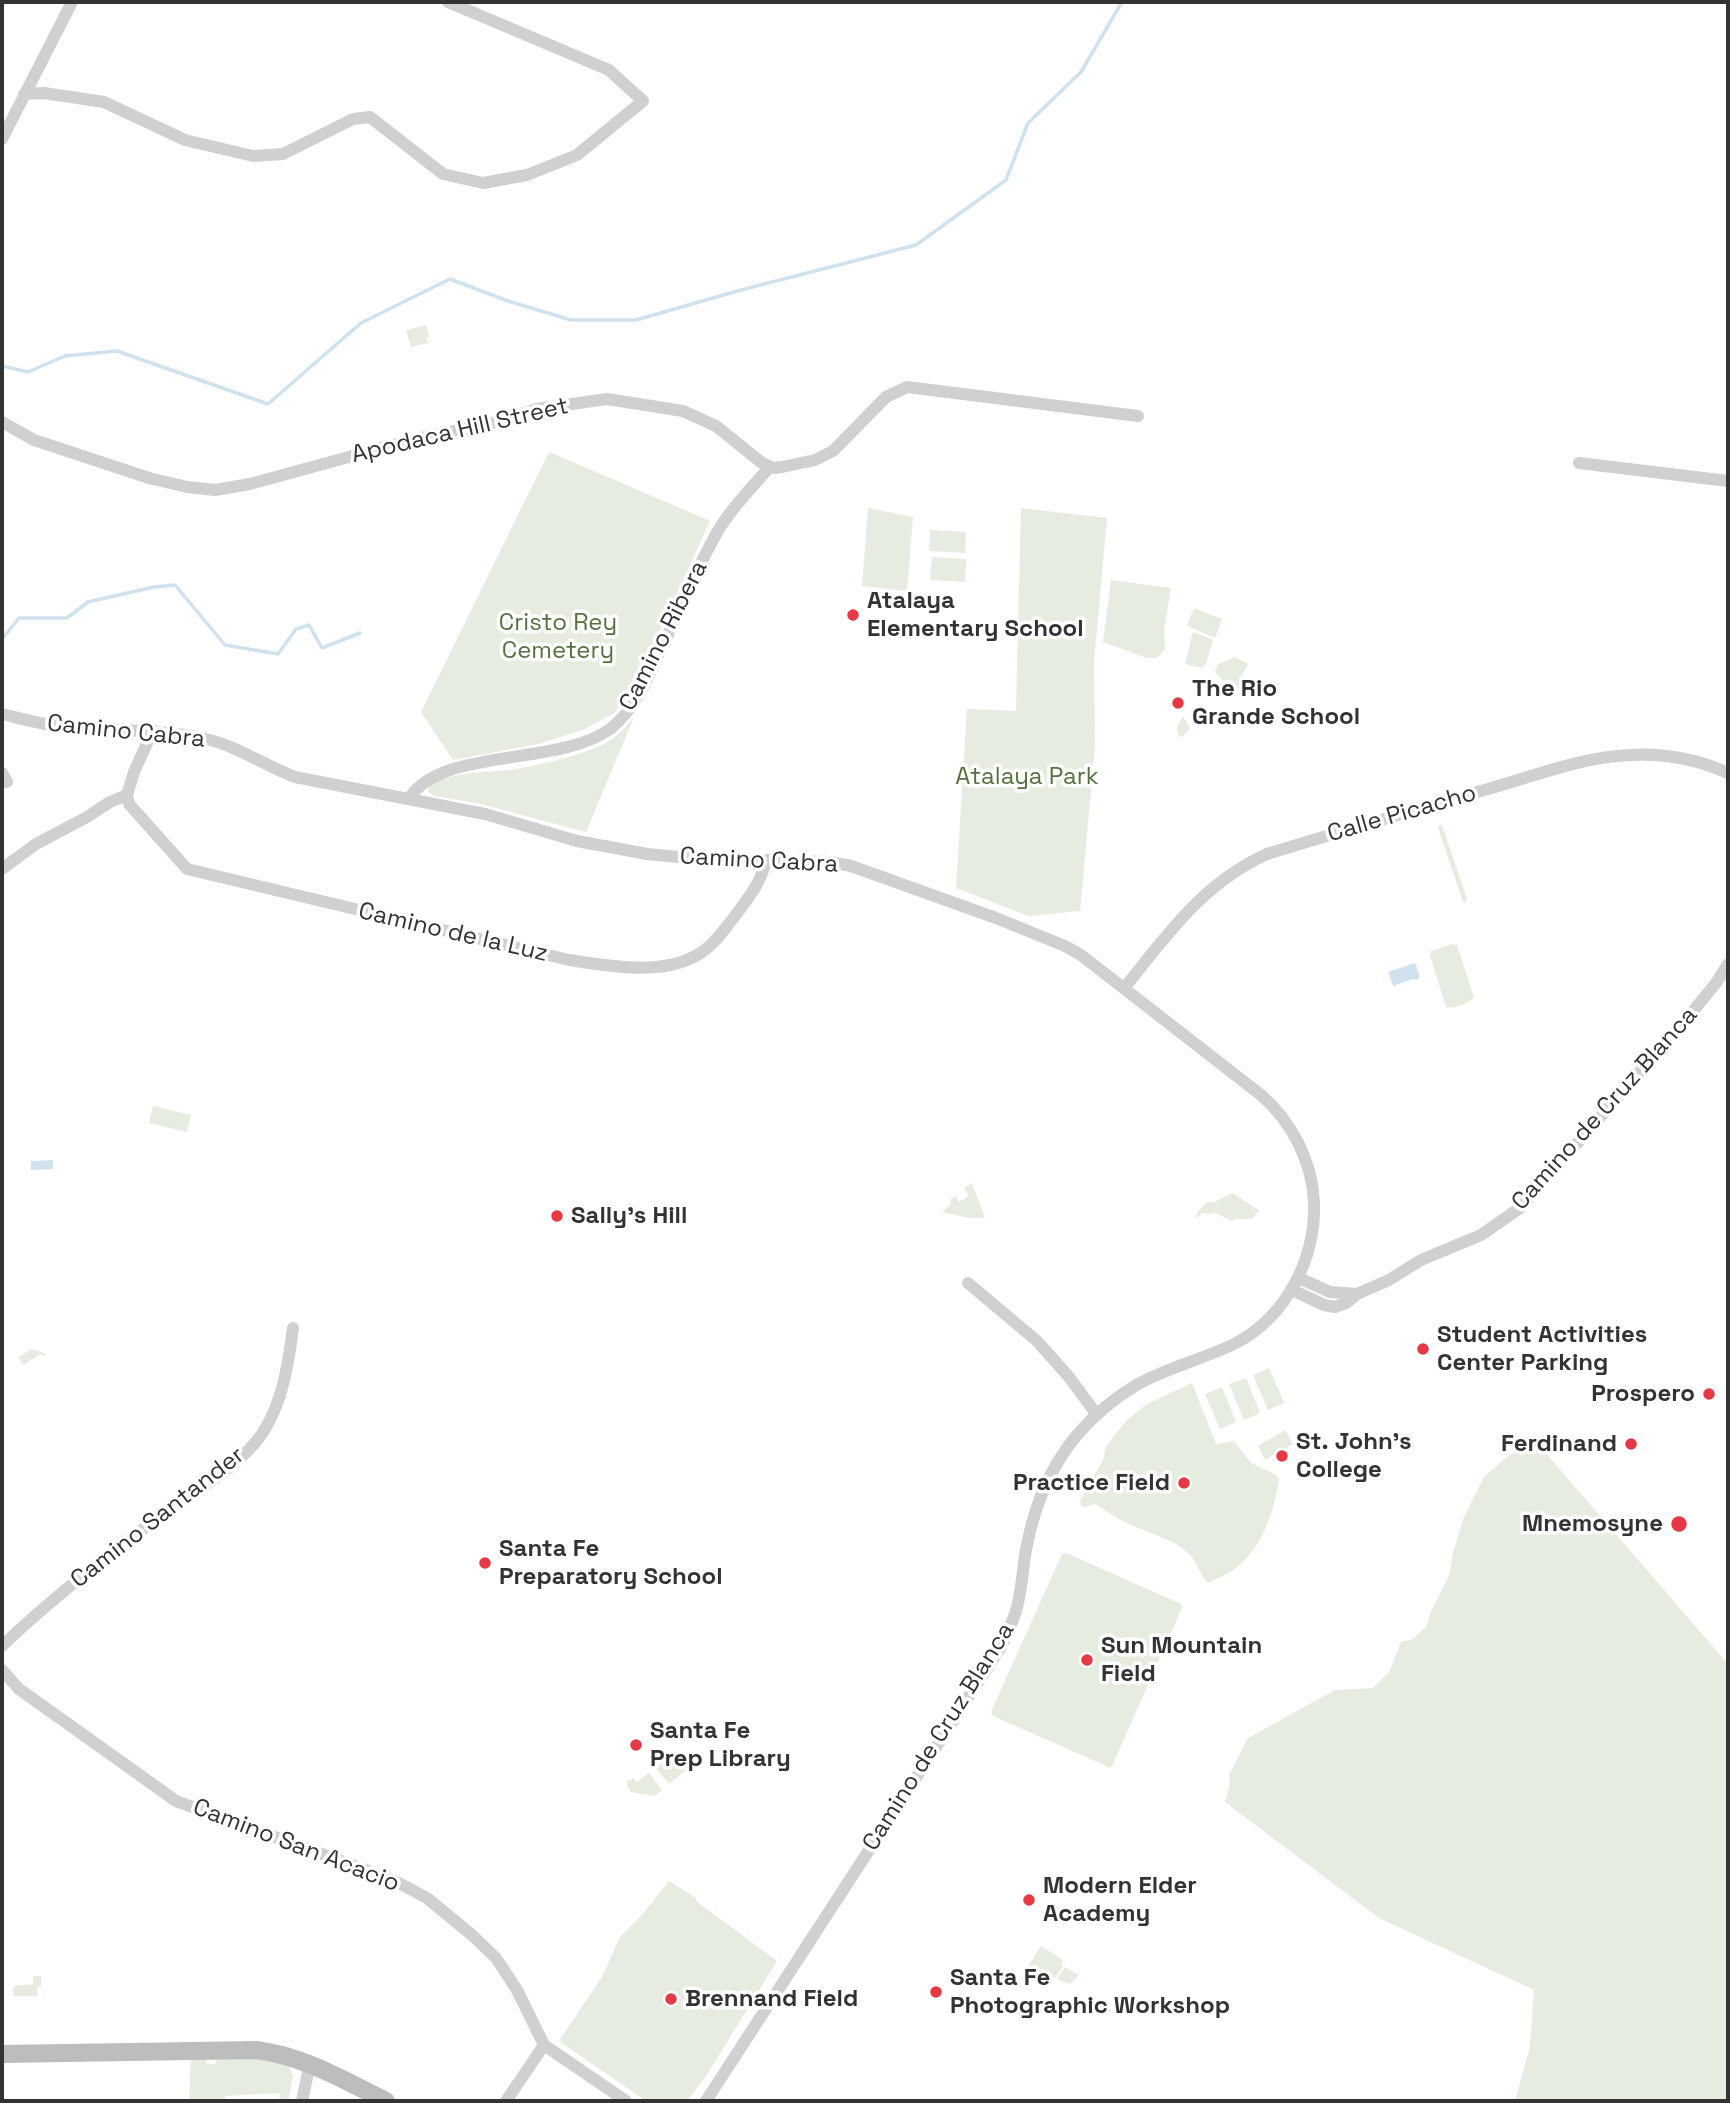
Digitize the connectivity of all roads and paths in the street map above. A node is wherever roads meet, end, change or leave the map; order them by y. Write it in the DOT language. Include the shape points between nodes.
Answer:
graph roads {
  1 [pos="72,2"];
  2 [pos="448,2"];
  3 [pos="24,94"];
  4 [pos="2,139"];
  5 [pos="1138,416"];
  6 [pos="2,422"];
  7 [pos="1579,463"];
  8 [pos="770,467"];
  9 [pos="1728,481"];
  10 [pos="2,714"];
  11 [pos="153,730"];
  12 [pos="1728,773"];
  13 [pos="127,795"];
  14 [pos="408,799"];
  15 [pos="766,860"];
  16 [pos="2,869"];
  17 [pos="1728,964"];
  18 [pos="1125,987"];
  19 [pos="968,1283"];
  20 [pos="1295,1284"];
  21 [pos="293,1328"];
  22 [pos="1097,1415"];
  23 [pos="2,1646"];
  24 [pos="2,1670"];
  25 [pos="544,2045"];
  26 [pos="2,2053"];
  27 [pos="310,2063"];
  28 [pos="302,2101"];
  29 [pos="386,2101"];
  30 [pos="506,2101"];
  31 [pos="626,2101"];
  32 [pos="706,2101"];
  1 -- 3 [label="street"];
  2 -- 3 [label="street" via="609,70 643,101 576,155 527,175 483,183 443,174 370,117 353,119 283,153 253,156 185,140 104,103"];
  3 -- 4 [label="street"];
  5 -- 8 [label="street" via="907,387 886,397 825,456"];
  6 -- 8 [label="street, Apodaca Hill Street" via="34,440 149,478 215,490 537,409 607,399 683,411 716,426"];
  7 -- 9 [label="street"];
  8 -- 14 [label="street, Camino Ribera" via="720,526 641,692 609,730 533,755 454,768 426,779"];
  10 -- 11 [label="street, Camino Cabra" via="66,728"];
  11 -- 13 [label="street"];
  11 -- 14 [label="street, Camino Cabra" via="228,745 295,778"];
  12 -- 18 [label="street, Calle Picacho" via="1673,756 1605,758 1267,855 1210,889"];
  13 -- 15 [label="street, Camino de la Luz" via="129,804 187,869 597,965 641,968 680,963 703,952 757,887"];
  13 -- 16 [label="street" via="36,844"];
  14 -- 15 [label="street, Camino Cabra" via="647,854"];
  15 -- 18 [label="street, Camino Cabra" via="830,862 888,878 1065,946"];
  17 -- 20 [label="street, Camino de Cruz Blanca" via="1689,1016 1520,1208 1481,1235 1435,1253 1335,1307 1324,1305"];
  18 -- 20 [label="street, Camino Cabra" via="1276,1108 1298,1142 1313,1191 1314,1215 1312,1236"];
  19 -- 22 [label="street" via="1037,1341"];
  20 -- 22 [label="street, Camino de Cruz Blanca" via="1270,1317 1245,1337 1137,1385"];
  21 -- 23 [label="street, Camino Santander" via="274,1410 255,1442 57,1597"];
  22 -- 32 [label="street, Camino de Cruz Blanca" via="1057,1464 1040,1498 1014,1618 1001,1647"];
  24 -- 25 [label="street, Camino San Acacio" via="19,1689 176,1801 393,1880 427,1898 496,1958"];
  25 -- 30 [label="street"];
  25 -- 31 [label="street, Camino San Acacio"];
  26 -- 27 [label="street" via="256,2050"];
  27 -- 28 [label="street"];
  27 -- 29 [label="street"];
}
